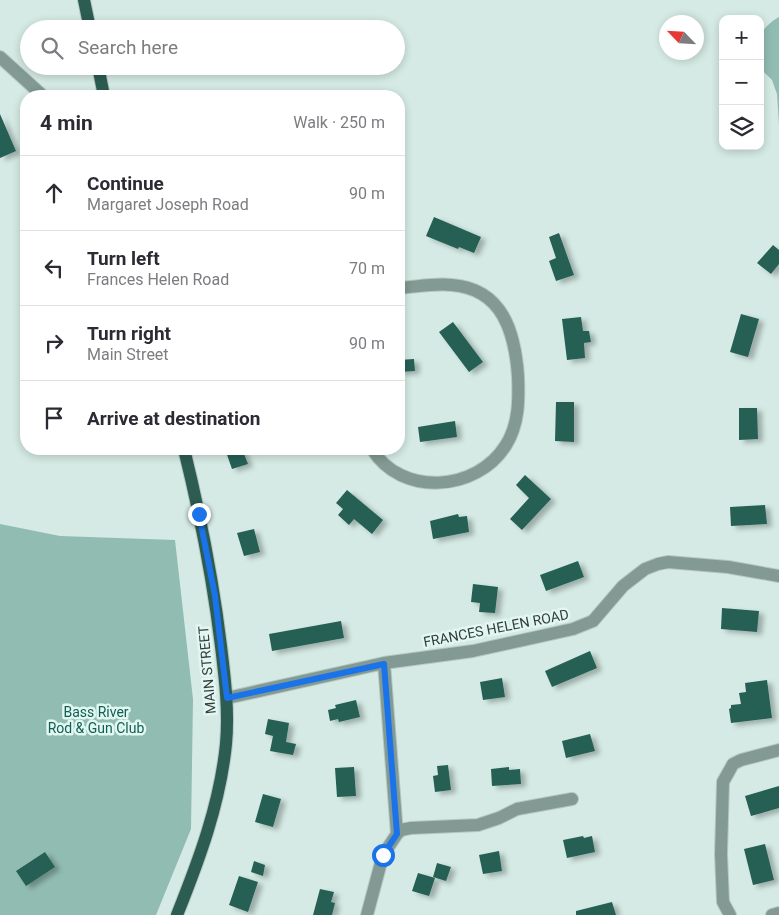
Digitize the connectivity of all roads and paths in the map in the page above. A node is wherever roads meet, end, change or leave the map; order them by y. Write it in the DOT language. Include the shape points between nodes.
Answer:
graph roads {
  1 [pos="84,0"];
  2 [pos="88,20"];
  3 [pos="0,57"];
  4 [pos="100,75"];
  5 [pos="36,90"];
  6 [pos="103,90"];
  7 [pos="405,288"];
  8 [pos="185,455"];
  9 [pos="376,455"];
  10 [pos="779,576"];
  11 [pos="384,664"];
  12 [pos="227,698"];
  13 [pos="779,750"];
  14 [pos="572,799"];
  15 [pos="397,834"];
  16 [pos="779,913"];
  17 [pos="177,915"];
  18 [pos="367,915"];
  19 [pos="730,915"];
  20 [pos="772,915"];
  1 -- 2 [label="main road"];
  3 -- 5 [label="street"];
  4 -- 6 [label="main road"];
  7 -- 9 [label="street" via="459,286 477,292 496,306 508,323 515,350 518,383 516,420 512,435 494,461 481,470 454,480 437,483 414,481 392,471"];
  8 -- 12 [label="main road, MAIN STREET" via="215,596"];
  10 -- 11 [label="street, FRANCES HELEN ROAD" via="728,566 658,564 645,569 623,586 593,621 573,629 472,651"];
  11 -- 12 [label="street, FRANCES HELEN ROAD"];
  11 -- 15 [label="street"];
  12 -- 17 [label="main road, MAIN STREET" via="226,744 212,816 200,858"];
  13 -- 19 [label="street" via="733,764 723,782 723,902"];
  14 -- 15 [label="street" via="517,809 478,825 411,828"];
  15 -- 18 [label="street" via="383,855"];
  16 -- 20 [label="street"];
}
